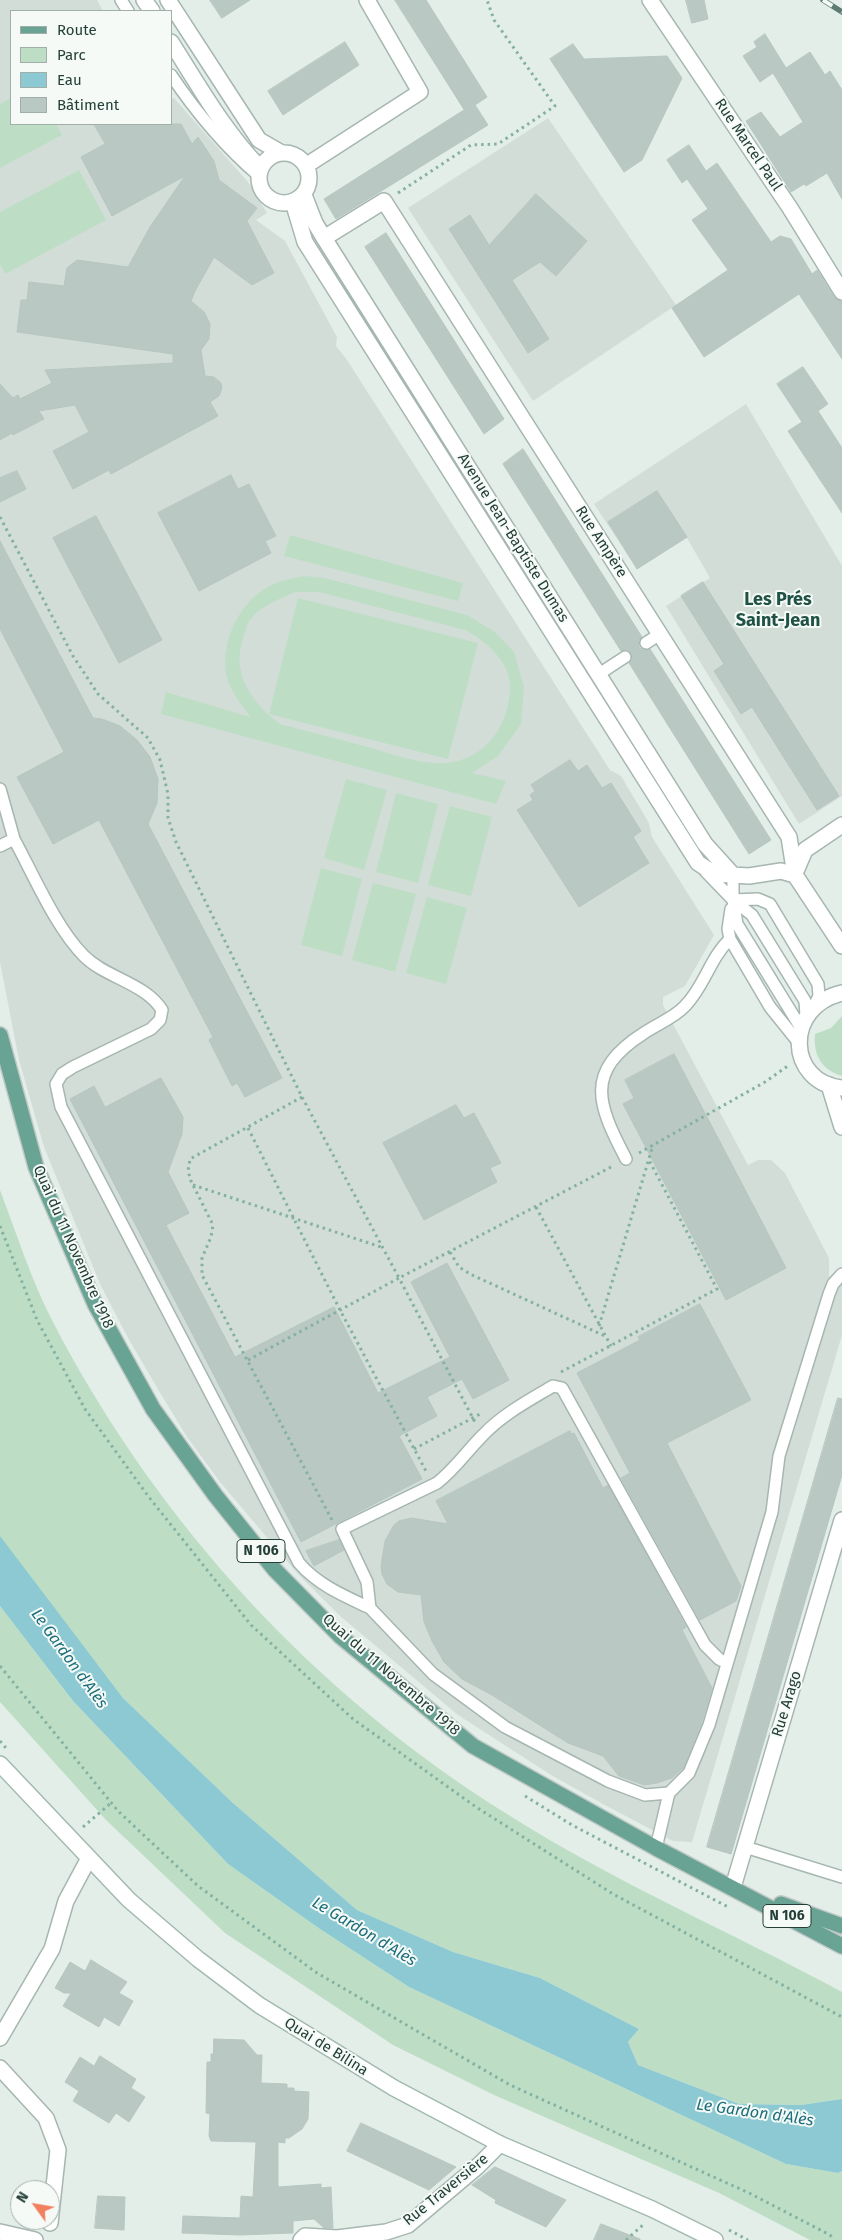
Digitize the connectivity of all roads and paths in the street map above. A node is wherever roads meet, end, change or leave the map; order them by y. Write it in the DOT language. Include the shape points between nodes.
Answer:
graph roads {
  1 [pos="168,0"];
  2 [pos="367,0"];
  3 [pos="487,0"];
  4 [pos="650,0"];
  5 [pos="172,44"];
  6 [pos="172,76"];
  7 [pos="280,152"];
  8 [pos="307,165"];
  9 [pos="259,172"];
  10 [pos="298,198"];
  11 [pos="384,201"];
  12 [pos="324,238"];
  13 [pos="842,292"];
  14 [pos="0,517"];
  15 [pos="660,634"];
  16 [pos="646,643"];
  17 [pos="625,657"];
  18 [pos="599,674"];
  19 [pos="0,789"];
  20 [pos="842,825"];
  21 [pos="14,839"];
  22 [pos="0,846"];
  23 [pos="698,863"];
  24 [pos="733,875"];
  25 [pos="795,875"];
  26 [pos="733,900"];
  27 [pos="730,939"];
  28 [pos="842,946"];
  29 [pos="842,993"];
  30 [pos="804,1029"];
  31 [pos="0,1036"];
  32 [pos="836,1087"];
  33 [pos="302,1097"];
  34 [pos="842,1126"];
  35 [pos="248,1128"];
  36 [pos="653,1145"];
  37 [pos="626,1159"];
  38 [pos="649,1160"];
  39 [pos="192,1184"];
  40 [pos="536,1207"];
  41 [pos="293,1217"];
  42 [pos="384,1248"];
  43 [pos="450,1252"];
  44 [pos="842,1274"];
  45 [pos="400,1278"];
  46 [pos="340,1310"];
  47 [pos="599,1326"];
  48 [pos="605,1336"];
  49 [pos="610,1346"];
  50 [pos="248,1360"];
  51 [pos="559,1373"];
  52 [pos="490,1409"];
  53 [pos="472,1418"];
  54 [pos="482,1436"];
  55 [pos="414,1449"];
  56 [pos="433,1485"];
  57 [pos="842,1520"];
  58 [pos="342,1529"];
  59 [pos="370,1608"];
  60 [pos="727,1663"];
  61 [pos="0,1666"];
  62 [pos="0,1741"];
  63 [pos="6,1759"];
  64 [pos="670,1793"];
  65 [pos="111,1803"];
  66 [pos="79,1831"];
  67 [pos="744,1847"];
  68 [pos="656,1848"];
  69 [pos="89,1858"];
  70 [pos="842,1877"];
  71 [pos="733,1887"];
  72 [pos="842,1926"];
  73 [pos="842,1946"];
  74 [pos="0,2038"];
  75 [pos="0,2068"];
  76 [pos="500,2144"];
  77 [pos="55,2180"];
  78 [pos="643,2226"];
  79 [pos="725,2228"];
  80 [pos="8,2236"];
  81 [pos="35,2240"];
  82 [pos="301,2240"];
  83 [pos="626,2240"];
  84 [pos="715,2240"];
  85 [pos="748,2240"];
  86 [pos="834,2240"];
  1 -- 7 [label="street" via="259,140"];
  2 -- 8 [label="street" via="420,92"];
  3 -- 11 [label="path" via="494,20 555,106 498,144 472,145"];
  4 -- 13 [label="street, Rue Marcel Paul" via="790,208"];
  5 -- 9 [label="street" via="226,128"];
  6 -- 9 [label="lane" via="195,110 233,153"];
  7 -- 8 [label="street" via="293,153"];
  7 -- 9 [label="street" via="269,157"];
  8 -- 10 [label="street" via="310,181"];
  9 -- 10 [label="street" via="260,188 267,197 275,202"];
  10 -- 12 [label="street, Avenue Jean-Baptiste Dumas"];
  10 -- 23 [label="street, Avenue Jean-Baptiste Dumas" via="305,242"];
  11 -- 12 [label="street"];
  11 -- 15 [label="street, Rue Ampère"];
  12 -- 18 [label="street, Avenue Jean-Baptiste Dumas"];
  14 -- 33 [label="path" via="74,656 98,694 148,738 160,760 168,794 168,818 176,842"];
  15 -- 16 [label="lane"];
  15 -- 25 [label="street, Rue Ampère" via="789,837"];
  17 -- 18 [label="lane"];
  18 -- 24 [label="street, Avenue Jean-Baptiste Dumas" via="705,844"];
  19 -- 21 [label="lane"];
  20 -- 25 [label="street" via="805,850"];
  21 -- 22 [label="lane"];
  21 -- 59 [label="lane" via="54,913 84,956 148,995 162,1010 160,1020 151,1029 62,1074 56,1084 61,1107 299,1563 332,1590"];
  23 -- 24 [label="street" via="715,874"];
  23 -- 26 [label="lane, Avenue Jean-Baptiste Dumas"];
  24 -- 25 [label="street" via="781,871"];
  24 -- 26 [label="lane"];
  25 -- 28 [label="street, Rue Ampère"];
  26 -- 27 [label="lane" via="728,929"];
  26 -- 30 [label="lane" via="737,924"];
  26 -- 30 [label="lane, Avenue Jean-Baptiste Dumas" via="752,915 805,1000"];
  26 -- 30 [label="lane" via="758,899 770,904 818,984 820,989"];
  27 -- 30 [label="lane" via="770,1007"];
  27 -- 37 [label="lane" via="687,1005 629,1043 611,1062 605,1074 601,1101 604,1115"];
  29 -- 30 [label="street" via="830,996"];
  30 -- 32 [label="street" via="811,1073"];
  30 -- 36 [label="path" via="765,1082"];
  31 -- 68 [label="main road, Quai du 11 Novembre 1918 / N 106" via="36,1167 95,1304 153,1409 215,1495 276,1570 340,1636 473,1746"];
  32 -- 34 [label="street"];
  33 -- 35 [label="path"];
  33 -- 42 [label="path"];
  35 -- 39 [label="path" via="190,1159 188,1171"];
  35 -- 41 [label="path"];
  36 -- 37 [label="path"];
  36 -- 38 [label="path"];
  37 -- 40 [label="path"];
  38 -- 47 [label="path"];
  38 -- 49 [label="path" via="717,1289"];
  39 -- 41 [label="path"];
  39 -- 50 [label="path" via="213,1226 202,1258 202,1275"];
  40 -- 43 [label="path"];
  40 -- 47 [label="path"];
  41 -- 42 [label="path"];
  41 -- 46 [label="path"];
  42 -- 45 [label="path"];
  43 -- 45 [label="path"];
  43 -- 48 [label="path" via="459,1267 470,1274"];
  44 -- 60 [label="lane" via="829,1294 779,1456 772,1512"];
  45 -- 46 [label="path"];
  45 -- 53 [label="path"];
  46 -- 50 [label="path"];
  46 -- 55 [label="path"];
  47 -- 48 [label="path"];
  48 -- 49 [label="path"];
  49 -- 51 [label="path"];
  50 -- 58 [label="path" via="336,1529"];
  52 -- 53 [label="path"];
  53 -- 54 [label="path"];
  53 -- 55 [label="path"];
  54 -- 56 [label="lane" via="448,1474"];
  54 -- 60 [label="lane" via="524,1403 553,1386 562,1388 705,1645"];
  55 -- 56 [label="path"];
  56 -- 58 [label="lane"];
  57 -- 67 [label="street, Rue Arago"];
  58 -- 59 [label="lane" via="367,1582"];
  59 -- 64 [label="lane" via="433,1674 505,1727 625,1789 645,1795"];
  60 -- 64 [label="lane" via="709,1725 689,1773"];
  61 -- 65 [label="path"];
  62 -- 63 [label="path"];
  63 -- 69 [label="street, Quai de Bilina"];
  64 -- 68 [label="lane"];
  65 -- 66 [label="path"];
  65 -- 86 [label="path" via="198,1886 317,1973 510,2085 749,2193"];
  67 -- 70 [label="lane"];
  67 -- 71 [label="street, Rue Arago"];
  68 -- 71 [label="main road, Quai du 11 Novembre 1918 / N 106"];
  69 -- 74 [label="street" via="66,1901 52,1949"];
  69 -- 76 [label="street, Quai de Bilina" via="129,1900 258,2006 394,2088"];
  71 -- 72 [label="main road, Quai du 11 Novembre 1918 / N 106"];
  71 -- 73 [label="main road, Quai du 11 Novembre 1918 / N 106"];
  75 -- 77 [label="street" via="46,2118 58,2150"];
  76 -- 82 [label="street, Rue Traversière" via="408,2225 386,2232 337,2238 305,2236"];
  76 -- 84 [label="street, Quai de Bilina" via="652,2209"];
  78 -- 83 [label="path"];
  79 -- 85 [label="path"];
  80 -- 81 [label="street"];
}
